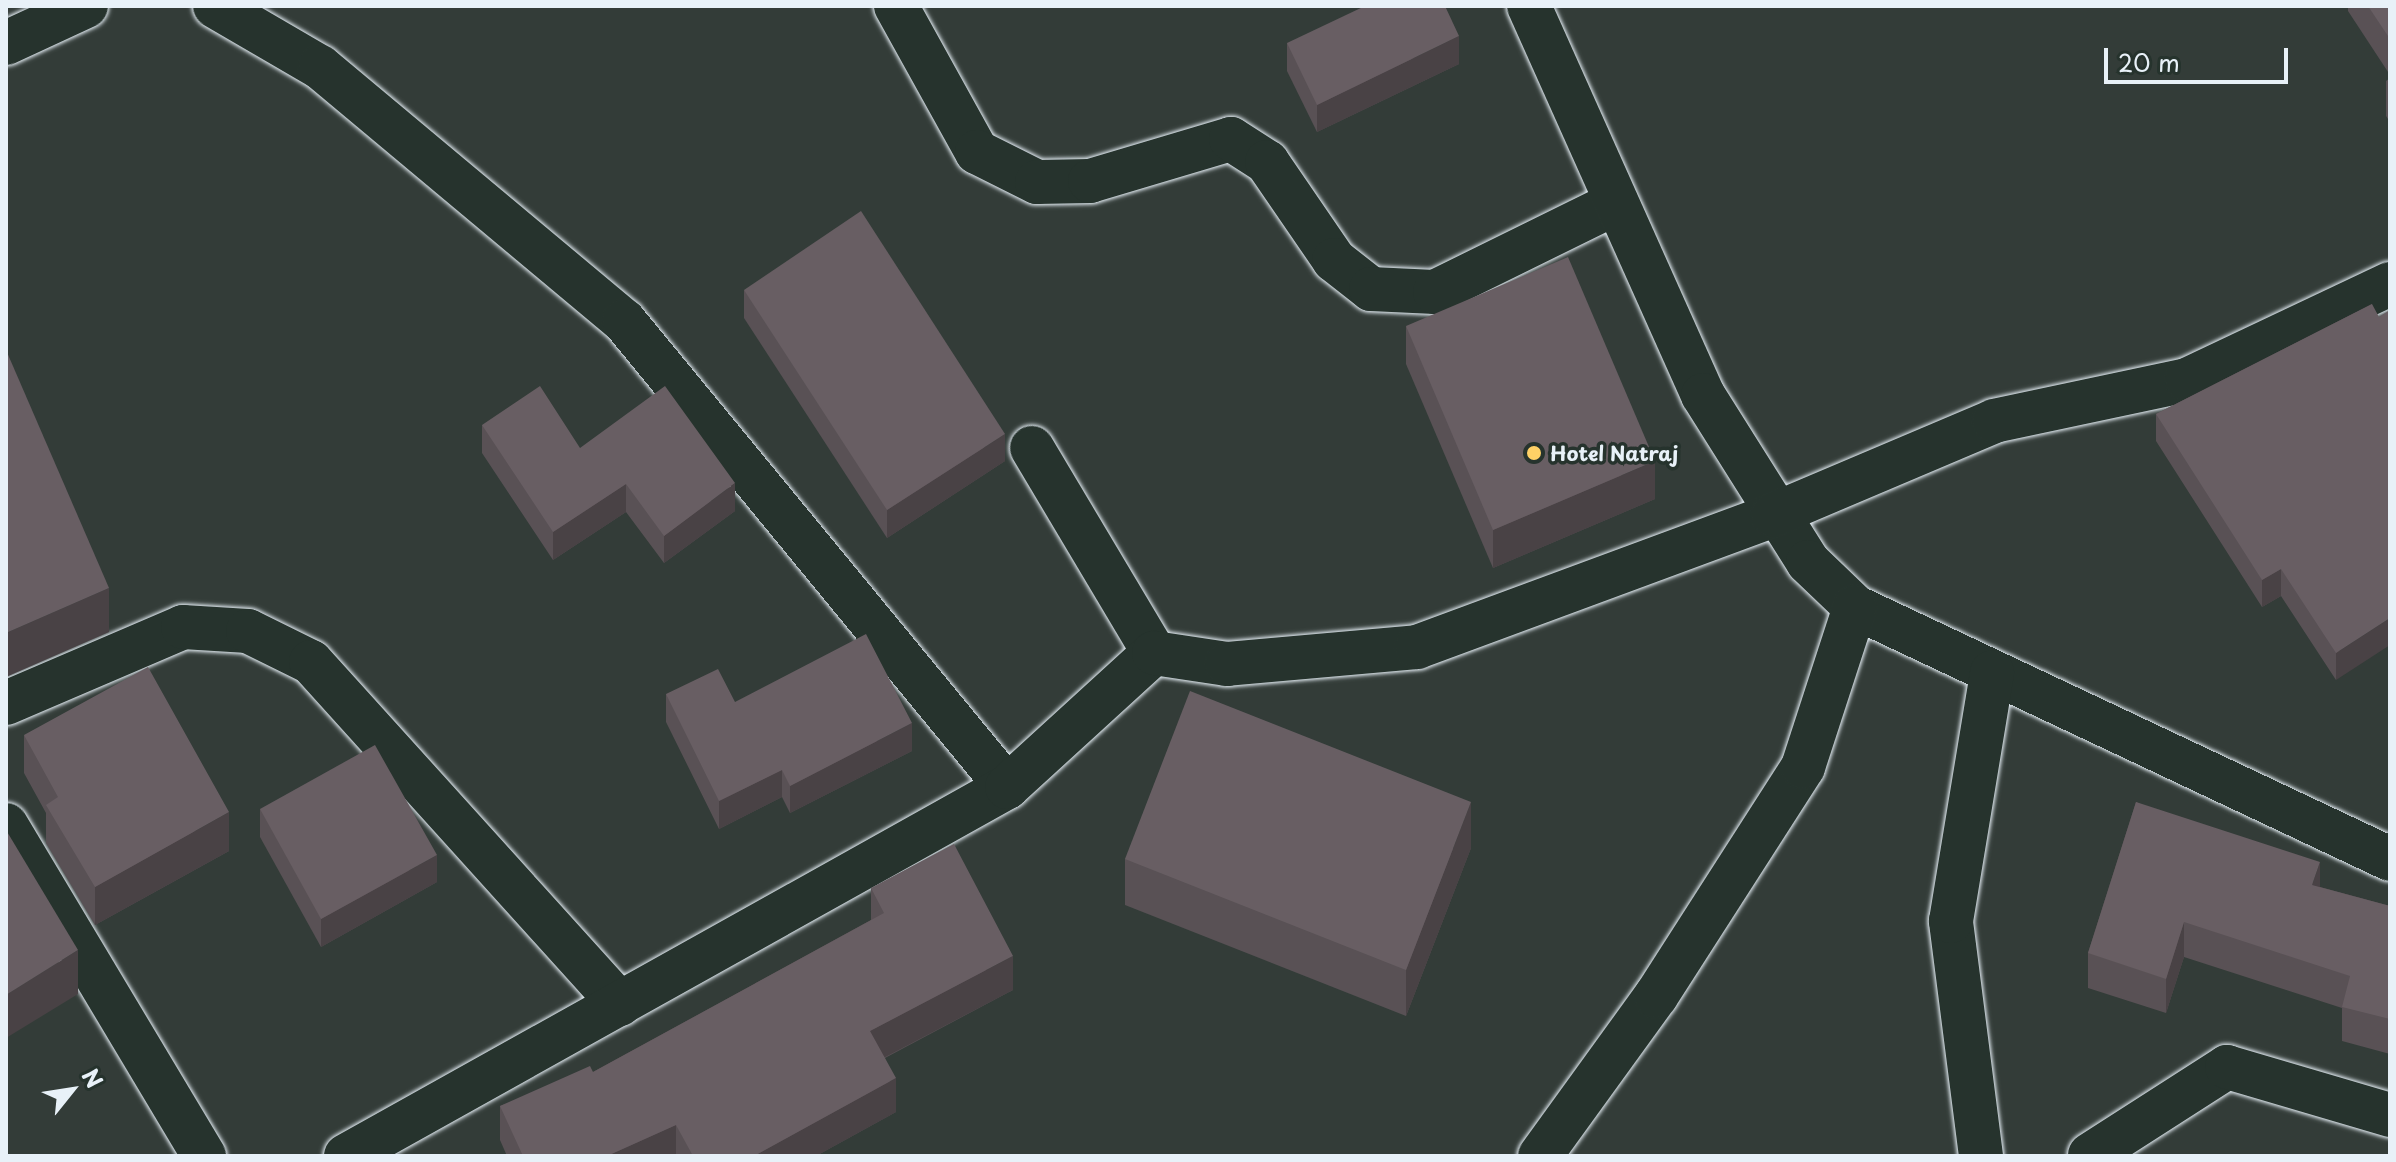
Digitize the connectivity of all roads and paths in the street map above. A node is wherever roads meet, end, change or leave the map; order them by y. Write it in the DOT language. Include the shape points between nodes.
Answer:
graph roads {
  1 [pos="86,6"];
  2 [pos="215,6"];
  3 [pos="896,6"];
  4 [pos="1529,6"];
  5 [pos="6,43"];
  6 [pos="1616,203"];
  7 [pos="2390,284"];
  8 [pos="1032,448"];
  9 [pos="1773,515"];
  10 [pos="1855,607"];
  11 [pos="1154,653"];
  12 [pos="1992,672"];
  13 [pos="6,703"];
  14 [pos="1007,787"];
  15 [pos="6,825"];
  16 [pos="2390,859"];
  17 [pos="620,1004"];
  18 [pos="2390,1115"];
  19 [pos="2090,1155"];
  20 [pos="204,1156"];
  21 [pos="346,1156"];
  22 [pos="1540,1156"];
  23 [pos="1981,1156"];
  1 -- 5 [label="street"];
  2 -- 14 [label="street" via="320,67 624,321"];
  3 -- 6 [label="street" via="977,152 1037,182 1090,181 1231,139 1267,162 1334,260 1371,289 1435,292"];
  4 -- 6 [label="street"];
  6 -- 9 [label="street" via="1703,395"];
  7 -- 9 [label="street" via="2187,380 1994,421"];
  8 -- 11 [label="street"];
  9 -- 10 [label="street" via="1808,562"];
  9 -- 11 [label="street" via="1417,647 1227,664"];
  10 -- 12 [label="street"];
  10 -- 22 [label="street" via="1803,767 1656,996"];
  11 -- 14 [label="street"];
  12 -- 16 [label="street"];
  12 -- 23 [label="street" via="1951,921"];
  13 -- 17 [label="street" via="183,627 248,631 311,662"];
  14 -- 17 [label="street"];
  15 -- 20 [label="street"];
  17 -- 21 [label="street"];
  18 -- 19 [label="street" via="2227,1067"];
}
